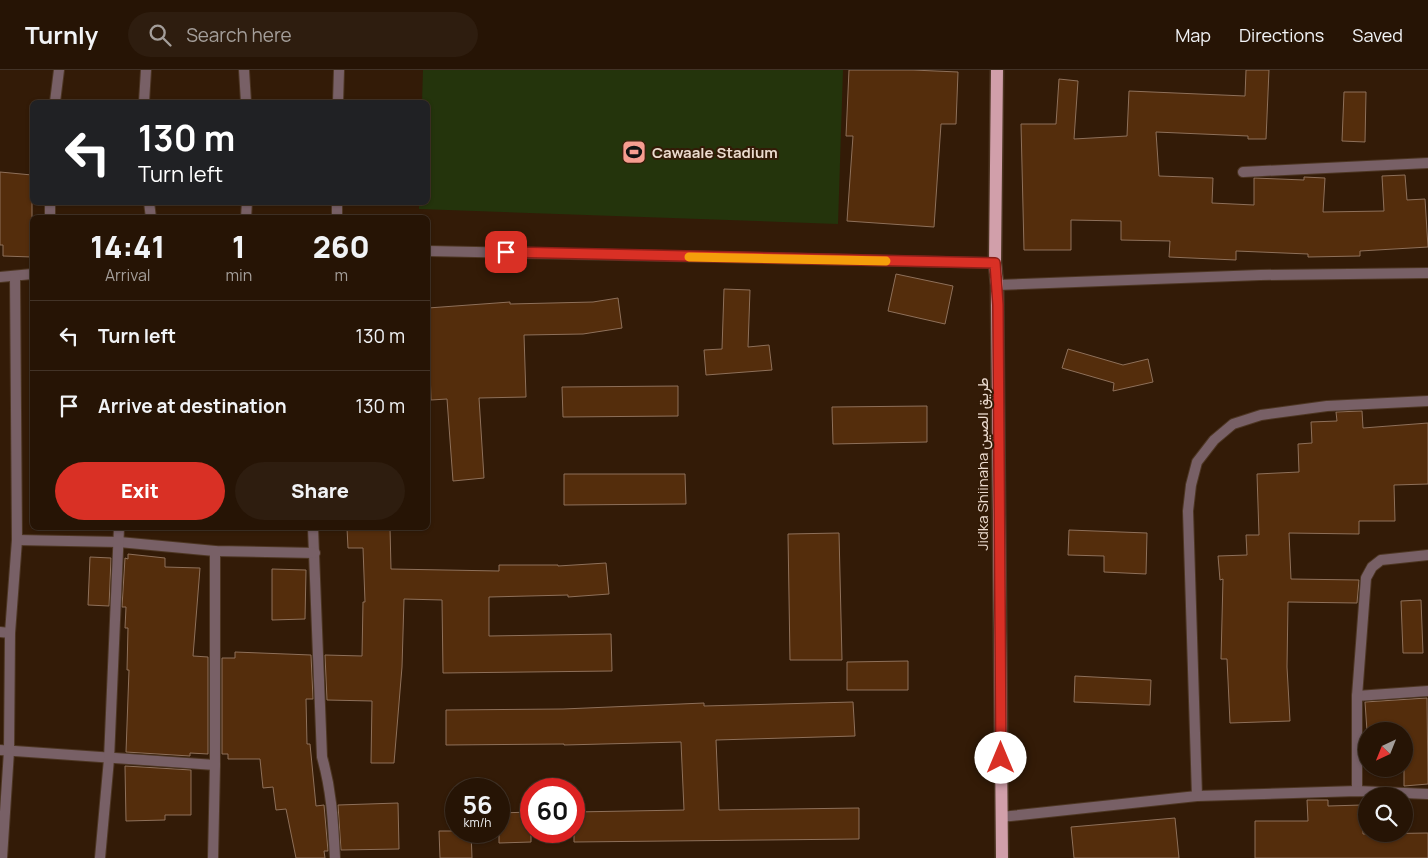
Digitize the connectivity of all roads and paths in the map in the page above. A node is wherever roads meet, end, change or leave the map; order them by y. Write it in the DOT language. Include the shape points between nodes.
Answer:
graph roads {
  1 [pos="58,70"];
  2 [pos="146,70"];
  3 [pos="244,70"];
  4 [pos="339,70"];
  5 [pos="997,70"];
  6 [pos="55,100"];
  7 [pos="144,100"];
  8 [pos="246,100"];
  9 [pos="338,100"];
  10 [pos="1428,163"];
  11 [pos="1243,172"];
  12 [pos="430,251"];
  13 [pos="995,263"];
  14 [pos="1428,273"];
  15 [pos="30,274"];
  16 [pos="0,277"];
  17 [pos="14,277"];
  18 [pos="997,285"];
  19 [pos="1428,401"];
  20 [pos="119,530"];
  21 [pos="313,530"];
  22 [pos="17,540"];
  23 [pos="119,542"];
  24 [pos="215,551"];
  25 [pos="315,553"];
  26 [pos="1428,555"];
  27 [pos="5,633"];
  28 [pos="1428,690"];
  29 [pos="1357,696"];
  30 [pos="5,751"];
  31 [pos="109,759"];
  32 [pos="215,766"];
  33 [pos="1357,792"];
  34 [pos="1428,794"];
  35 [pos="1197,796"];
  36 [pos="1001,817"];
  37 [pos="2,858"];
  38 [pos="100,858"];
  39 [pos="213,858"];
  40 [pos="334,858"];
  41 [pos="1002,858"];
  1 -- 6 [label="street"];
  2 -- 7 [label="street"];
  3 -- 8 [label="street"];
  4 -- 9 [label="street"];
  5 -- 13 [label="main road, Jidka Shiinaha طريق الصين"];
  10 -- 11 [label="street"];
  12 -- 13 [label="street"];
  13 -- 18 [label="main road, Jidka Shiinaha طريق الصين"];
  14 -- 18 [label="street" via="1260,275"];
  15 -- 17 [label="street"];
  16 -- 17 [label="street"];
  17 -- 22 [label="street"];
  18 -- 36 [label="main road, Jidka Shiinaha طريق الصين"];
  19 -- 35 [label="street" via="1327,406 1260,415 1233,424 1214,440 1197,462 1188,511"];
  20 -- 23 [label="street"];
  21 -- 25 [label="street"];
  22 -- 23 [label="street"];
  22 -- 27 [label="street"];
  23 -- 24 [label="street"];
  23 -- 31 [label="street"];
  24 -- 25 [label="street"];
  24 -- 32 [label="street"];
  25 -- 40 [label="street" via="322,757 329,782"];
  26 -- 29 [label="street" via="1381,560 1366,578"];
  27 -- 30 [label="street"];
  28 -- 29 [label="street"];
  29 -- 33 [label="street"];
  30 -- 31 [label="street"];
  30 -- 37 [label="street"];
  31 -- 32 [label="street"];
  31 -- 38 [label="street"];
  32 -- 39 [label="street"];
  33 -- 34 [label="street"];
  33 -- 35 [label="street"];
  35 -- 36 [label="street"];
  36 -- 41 [label="main road, Jidka Shiinaha طريق الصين"];
}
